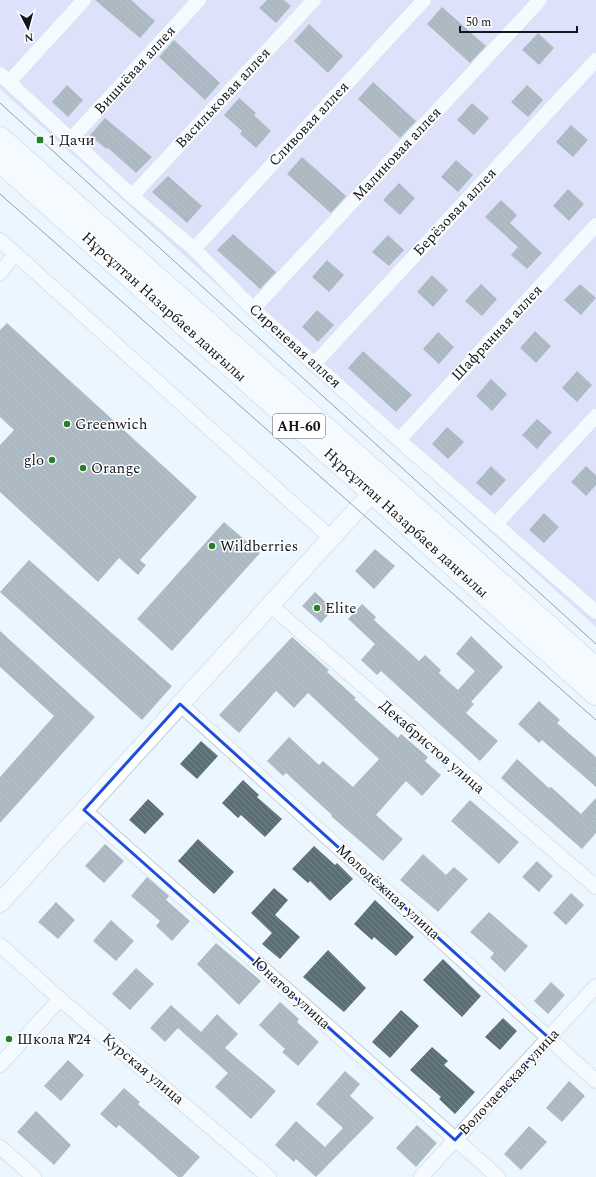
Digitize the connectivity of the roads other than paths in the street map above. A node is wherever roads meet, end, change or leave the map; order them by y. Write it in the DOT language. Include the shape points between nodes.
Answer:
graph roads {
  1 [pos="84,0"];
  2 [pos="199,0"];
  3 [pos="314,0"];
  4 [pos="424,0"];
  5 [pos="540,0"];
  6 [pos="596,60"];
  7 [pos="5,78"];
  8 [pos="0,138"];
  9 [pos="71,140"];
  10 [pos="0,161"];
  11 [pos="132,196"];
  12 [pos="596,225"];
  13 [pos="0,240"];
  14 [pos="194,249"];
  15 [pos="15,254"];
  16 [pos="0,273"];
  17 [pos="253,309"];
  18 [pos="315,363"];
  19 [pos="596,416"];
  20 [pos="399,440"];
  21 [pos="378,486"];
  22 [pos="496,524"];
  23 [pos="331,538"];
  24 [pos="270,605"];
  25 [pos="596,611"];
  26 [pos="596,669"];
  27 [pos="596,694"];
  28 [pos="180,704"];
  29 [pos="84,810"];
  30 [pos="596,888"];
  31 [pos="0,903"];
  32 [pos="0,945"];
  33 [pos="596,986"];
  34 [pos="60,999"];
  35 [pos="549,1038"];
  36 [pos="0,1065"];
  37 [pos="596,1081"];
  38 [pos="455,1140"];
  39 [pos="0,1147"];
  40 [pos="34,1177"];
  41 [pos="269,1177"];
  42 [pos="421,1177"];
  43 [pos="498,1177"];
  1 -- 7 [label="street"];
  2 -- 9 [label="street, Вишнёвая аллея"];
  3 -- 11 [label="street, Васильковая аллея"];
  4 -- 14 [label="street, Сливовая аллея"];
  5 -- 17 [label="street, Малиновая аллея"];
  6 -- 18 [label="street, Берёзовая аллея"];
  7 -- 9 [label="street, Сиреневая аллея"];
  8 -- 21 [label="main road, Нұрсұлтан Назарбаев даңғылы / АН-60"];
  9 -- 11 [label="street, Сиреневая аллея"];
  10 -- 21 [label="main road, Нұрсұлтан Назарбаев даңғылы / АН-60"];
  11 -- 14 [label="street, Сиреневая аллея"];
  12 -- 20 [label="street, Шафранная аллея"];
  13 -- 15 [label="street"];
  14 -- 17 [label="street, Сиреневая аллея"];
  15 -- 16 [label="street"];
  15 -- 23 [label="street"];
  17 -- 18 [label="street, Сиреневая аллея"];
  18 -- 20 [label="street, Сиреневая аллея"];
  19 -- 22 [label="street"];
  20 -- 22 [label="street, Сиреневая аллея"];
  21 -- 23 [label="street"];
  21 -- 26 [label="main road, Нұрсұлтан Назарбаев даңғылы / АН-60"];
  21 -- 27 [label="main road, Нұрсұлтан Назарбаев даңғылы / АН-60"];
  22 -- 25 [label="street, Сиреневая аллея"];
  23 -- 24 [label="street"];
  24 -- 28 [label="street"];
  24 -- 30 [label="street, Декабристов улица"];
  28 -- 29 [label="street"];
  28 -- 35 [label="street, Молодёжная улица"];
  29 -- 31 [label="street"];
  29 -- 38 [label="street, Юнатов улица"];
  32 -- 34 [label="street, Курская улица"];
  33 -- 35 [label="street, Волочаевская улица"];
  34 -- 36 [label="street"];
  34 -- 41 [label="street, Курская улица"];
  35 -- 37 [label="street, Молодёжная улица"];
  35 -- 38 [label="street, Волочаевская улица"];
  38 -- 42 [label="street, Волочаевская улица"];
  38 -- 43 [label="street, Юнатов улица"];
  39 -- 40 [label="street"];
}
